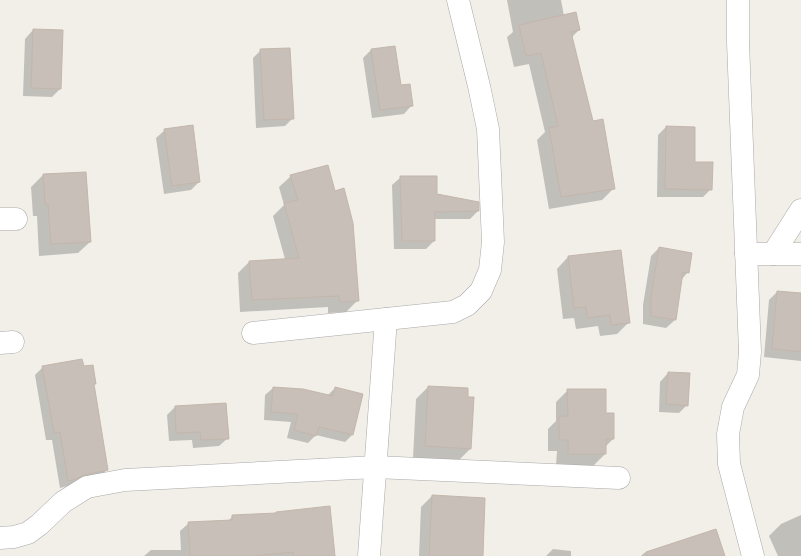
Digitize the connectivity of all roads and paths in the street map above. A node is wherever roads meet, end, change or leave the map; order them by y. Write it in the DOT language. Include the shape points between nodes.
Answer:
graph roads {
  1 [pos="458,0"];
  2 [pos="738,0"];
  3 [pos="801,210"];
  4 [pos="746,254"];
  5 [pos="773,254"];
  6 [pos="801,254"];
  7 [pos="386,319"];
  8 [pos="253,333"];
  9 [pos="375,468"];
  10 [pos="619,478"];
  11 [pos="0,538"];
  12 [pos="369,556"];
  13 [pos="753,556"];
  1 -- 7 [label="street" via="488,129 493,242 490,270 481,291 467,305 453,312"];
  2 -- 4 [label="street"];
  3 -- 5 [label="street"];
  4 -- 5 [label="street"];
  4 -- 13 [label="street" via="750,352 748,375 733,407 728,434 729,464"];
  5 -- 6 [label="street"];
  7 -- 8 [label="street"];
  7 -- 9 [label="street"];
  9 -- 10 [label="street"];
  9 -- 11 [label="street" via="125,480 87,487 63,502 28,533"];
  9 -- 12 [label="street"];
}
